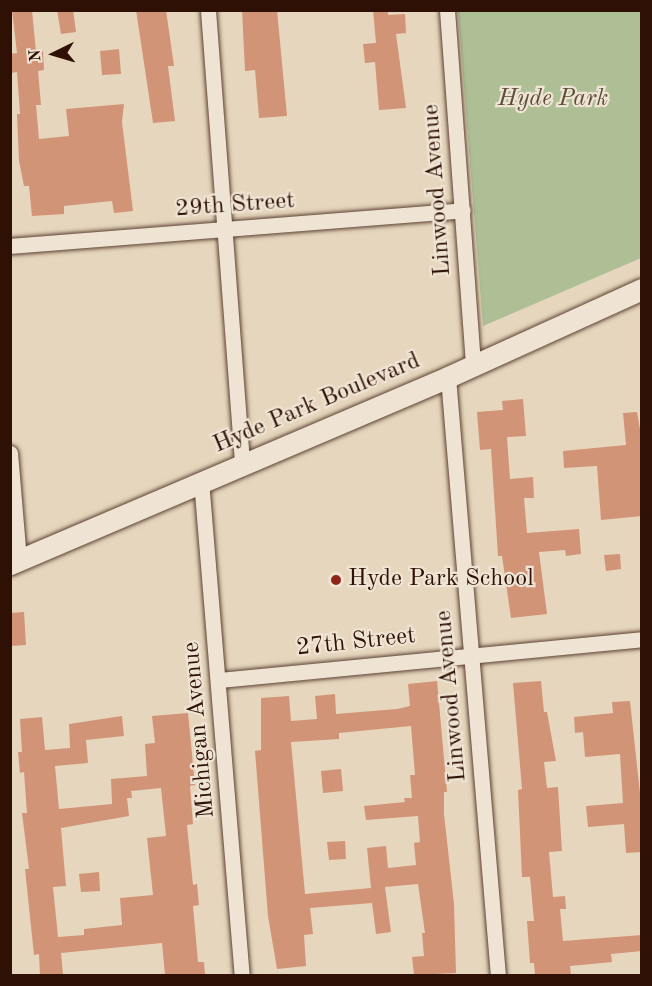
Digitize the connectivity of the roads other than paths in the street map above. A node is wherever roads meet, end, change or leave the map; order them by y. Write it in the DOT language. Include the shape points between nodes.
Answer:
graph roads {
  1 [pos="208,10"];
  2 [pos="447,10"];
  3 [pos="463,210"];
  4 [pos="226,229"];
  5 [pos="10,246"];
  6 [pos="642,289"];
  7 [pos="473,366"];
  8 [pos="448,377"];
  9 [pos="10,453"];
  10 [pos="243,462"];
  11 [pos="201,480"];
  12 [pos="15,562"];
  13 [pos="642,639"];
  14 [pos="471,653"];
  15 [pos="219,680"];
  16 [pos="242,975"];
  17 [pos="498,975"];
  1 -- 4 [label="street"];
  2 -- 3 [label="street, Linwood Avenue"];
  3 -- 4 [label="street, 29th Street"];
  3 -- 7 [label="street, Linwood Avenue"];
  4 -- 5 [label="street, 29th Street"];
  4 -- 10 [label="street"];
  6 -- 7 [label="main road, Hyde Park Boulevard"];
  7 -- 8 [label="main road, Hyde Park Boulevard"];
  8 -- 10 [label="main road, Hyde Park Boulevard"];
  8 -- 14 [label="street, Linwood Avenue"];
  9 -- 12 [label="street"];
  10 -- 11 [label="main road, Hyde Park Boulevard"];
  11 -- 12 [label="main road, Hyde Park Boulevard"];
  11 -- 15 [label="street, Michigan Avenue"];
  13 -- 14 [label="street, 27th Street"];
  14 -- 15 [label="street, 27th Street"];
  14 -- 17 [label="street, Linwood Avenue"];
  15 -- 16 [label="street, Michigan Avenue"];
}
